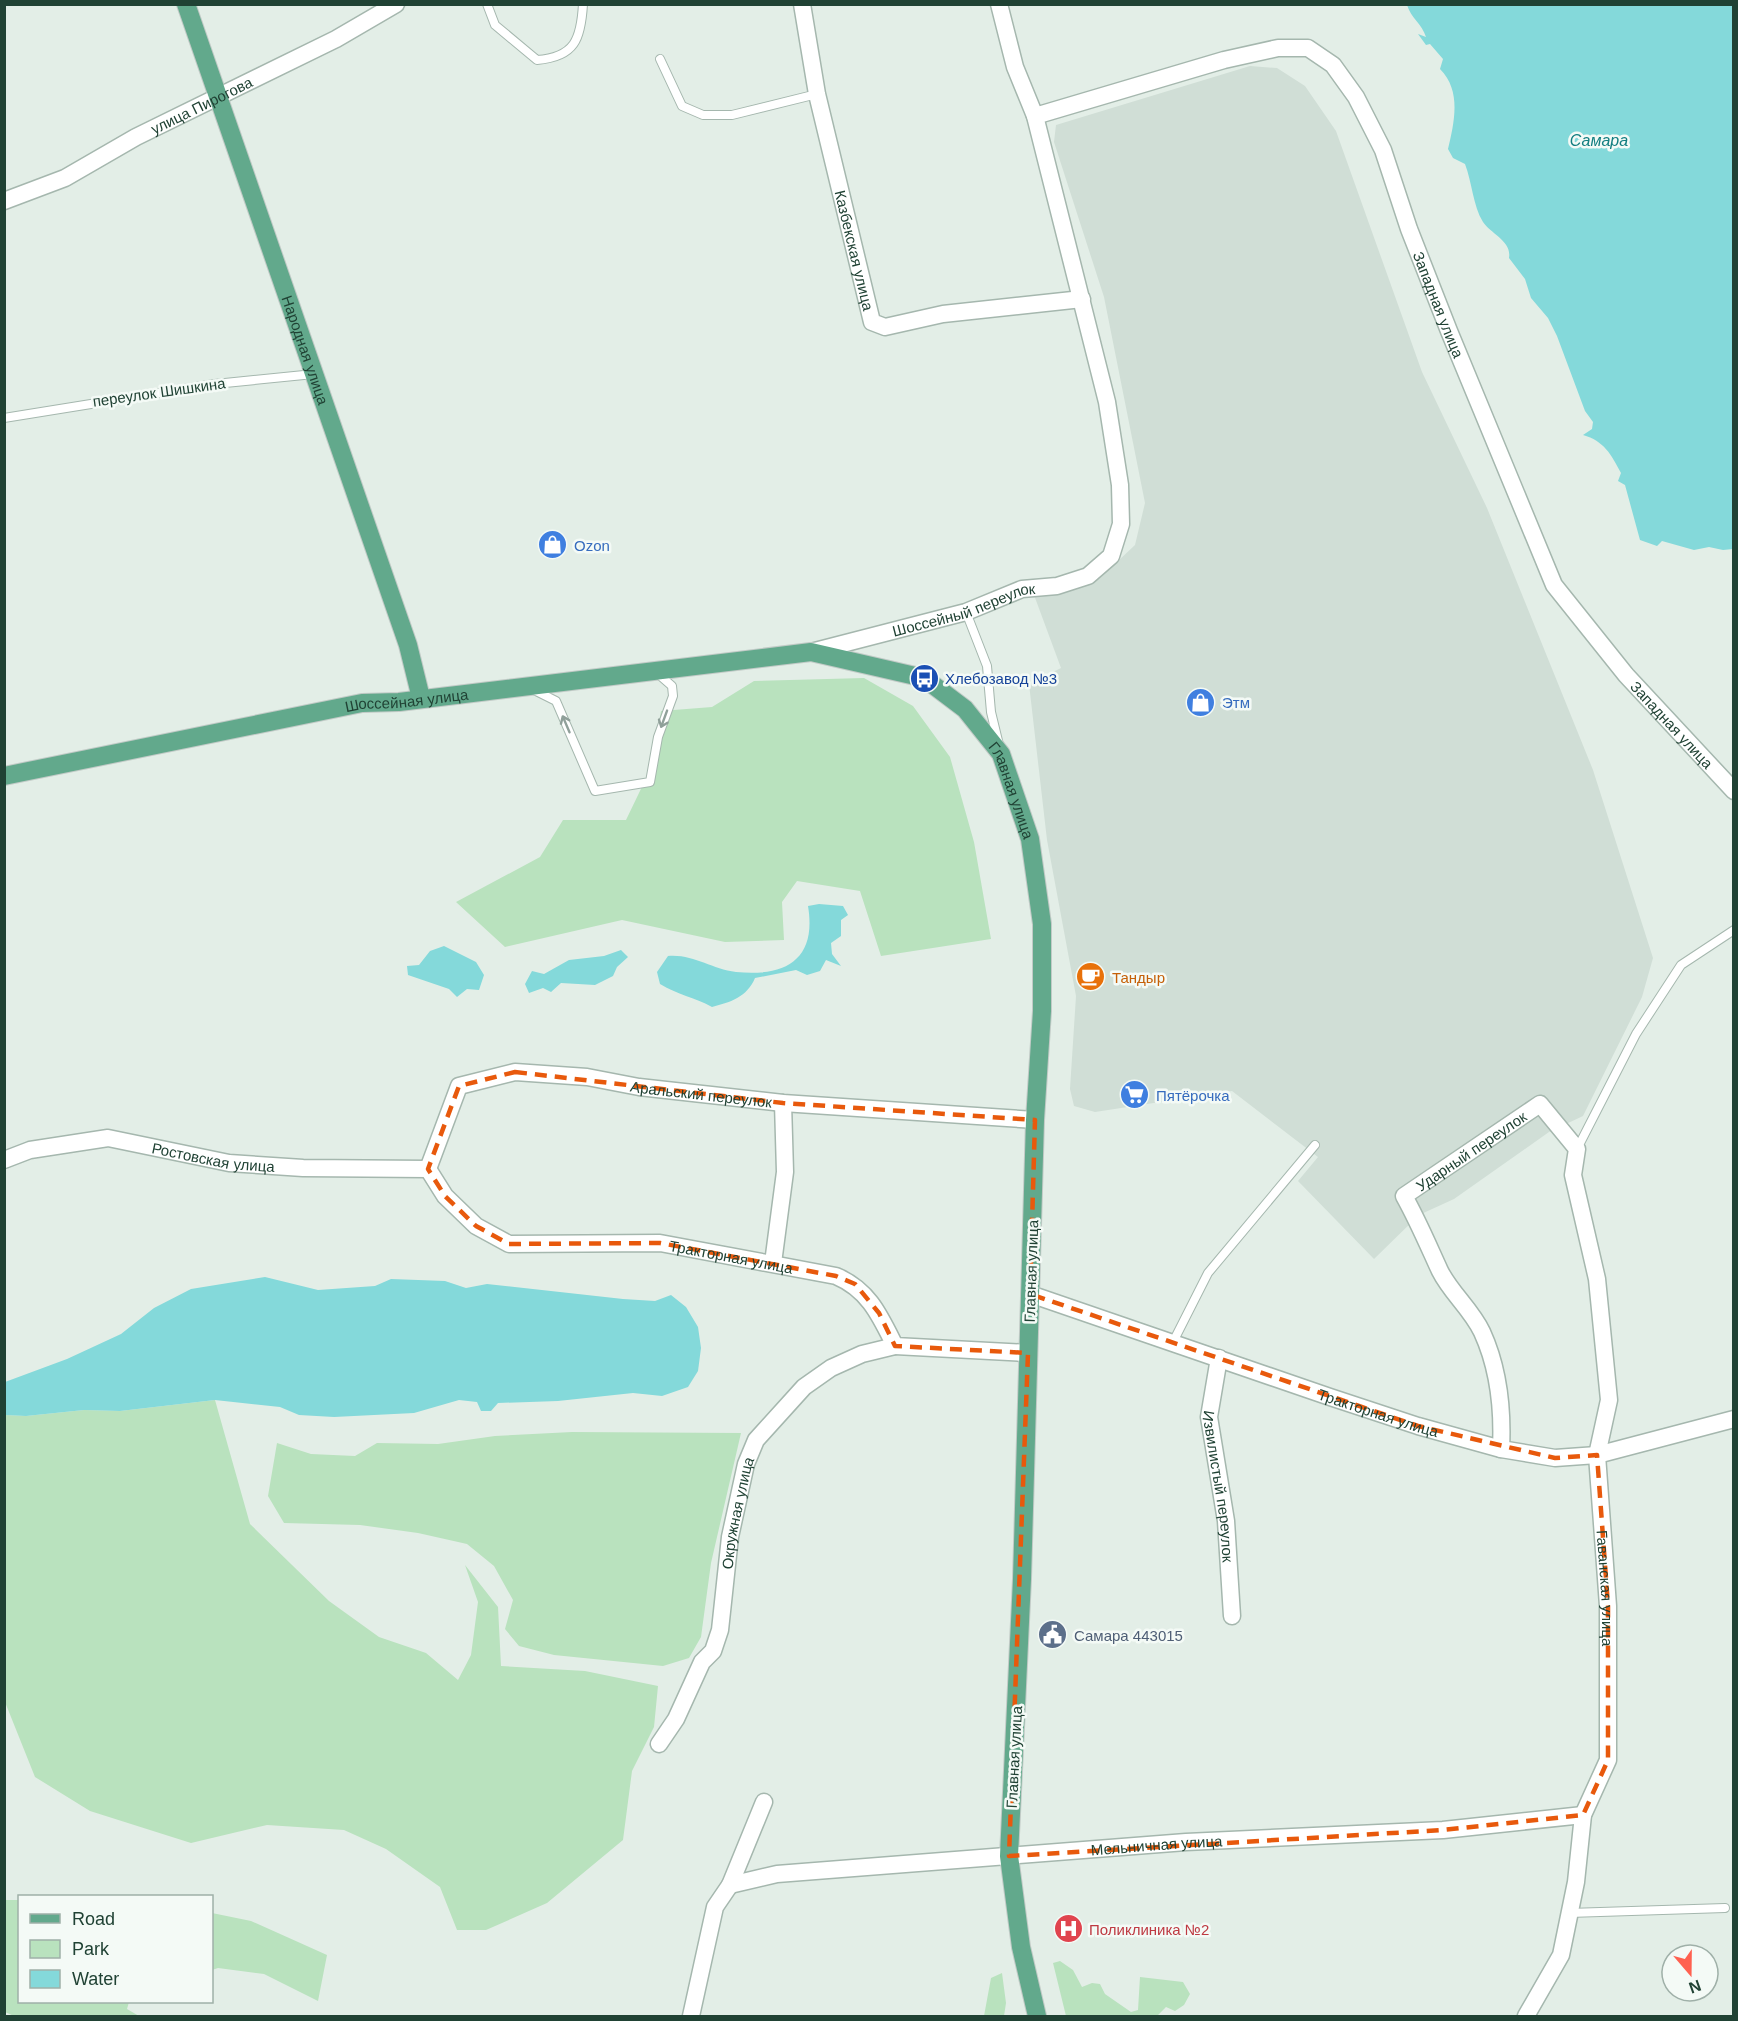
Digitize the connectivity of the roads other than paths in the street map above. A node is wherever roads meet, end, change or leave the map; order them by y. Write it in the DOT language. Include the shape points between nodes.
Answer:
graph roads {
  1 [pos="186,4"];
  2 [pos="396,4"];
  3 [pos="487,4"];
  4 [pos="583,4"];
  5 [pos="802,4"];
  6 [pos="999,4"];
  7 [pos="660,59"];
  8 [pos="817,94"];
  9 [pos="217,96"];
  10 [pos="1035,116"];
  11 [pos="4,201"];
  12 [pos="1082,299"];
  13 [pos="315,374"];
  14 [pos="4,418"];
  15 [pos="966,612"];
  16 [pos="811,652"];
  17 [pos="654,669"];
  18 [pos="525,685"];
  19 [pos="421,698"];
  20 [pos="1001,754"];
  21 [pos="4,776"];
  22 [pos="1734,791"];
  23 [pos="1734,930"];
  24 [pos="783,1103"];
  25 [pos="1035,1120"];
  26 [pos="1315,1146"];
  27 [pos="1577,1149"];
  28 [pos="4,1160"];
  29 [pos="429,1169"];
  30 [pos="773,1263"];
  31 [pos="1030,1294"];
  32 [pos="1172,1344"];
  33 [pos="895,1346"];
  34 [pos="1028,1353"];
  35 [pos="1219,1358"];
  36 [pos="1734,1419"];
  37 [pos="1501,1449"];
  38 [pos="1597,1455"];
  39 [pos="1232,1616"];
  40 [pos="658,1744"];
  41 [pos="764,1802"];
  42 [pos="1583,1815"];
  43 [pos="1010,1856"];
  44 [pos="730,1886"];
  45 [pos="1725,1908"];
  46 [pos="1569,1913"];
  47 [pos="691,2016"];
  48 [pos="1037,2016"];
  49 [pos="1526,2016"];
  1 -- 9 [label="main road, Народная улица"];
  2 -- 9 [label="street, улица Пирогова" via="336,39"];
  3 -- 4 [label="lane" via="495,25 537,60 554,58 571,48 582,31"];
  5 -- 8 [label="street, Казбекская улица"];
  6 -- 10 [label="street" via="1015,67"];
  7 -- 8 [label="lane" via="682,106 703,115 732,115"];
  8 -- 12 [label="street, Казбекская улица" via="872,322 885,327 943,314"];
  9 -- 11 [label="street, улица Пирогова" via="65,178"];
  9 -- 13 [label="main road, Народная улица"];
  10 -- 12 [label="street"];
  10 -- 22 [label="street, Западная улица" via="1278,48 1308,48 1333,65 1356,97 1383,150 1445,321 1554,585 1626,675"];
  12 -- 15 [label="street, Шоссейный переулок" via="1107,402 1120,485 1120,524 1111,556 1088,576 1058,586 1022,590"];
  13 -- 14 [label="lane, переулок Шишкина" via="215,384"];
  13 -- 19 [label="main road, Народная улица" via="408,645"];
  15 -- 16 [label="street, Шоссейный переулок"];
  15 -- 20 [label="lane" via="987,666"];
  16 -- 17 [label="main road, Шоссейная улица"];
  16 -- 20 [label="main road, Главная улица" via="924,678 964,709"];
  17 -- 18 [label="main road, Шоссейная улица"];
  17 -- 18 [label="lane, one-way" via="672,686 673,696 658,736 650,782 624,788 595,791 556,701"];
  18 -- 19 [label="main road, Шоссейная улица"];
  19 -- 21 [label="main road, Шоссейная улица" via="362,703"];
  20 -- 25 [label="main road, Главная улица" via="1030,839 1042,924 1042,1011"];
  23 -- 27 [label="lane" via="1681,965 1636,1034"];
  24 -- 25 [label="street, Аральский переулок"];
  24 -- 29 [label="street, Аральский переулок" via="639,1087 587,1077 515,1072 459,1086"];
  24 -- 30 [label="street" via="785,1172"];
  25 -- 31 [label="main road, Главная улица"];
  26 -- 32 [label="lane" via="1208,1273"];
  27 -- 37 [label="street, Ударный переулок" via="1540,1104 1404,1196 1441,1273 1481,1331 1498,1380 1503,1416"];
  27 -- 38 [label="street, Гаванская улица" via="1573,1175 1597,1279 1607,1363 1609,1400"];
  28 -- 29 [label="street, Ростовская улица" via="30,1150 108,1138 229,1163"];
  29 -- 30 [label="street, Тракторная улица" via="445,1196 476,1226 509,1244 660,1243"];
  30 -- 33 [label="street, Тракторная улица" via="836,1276 855,1284 879,1313"];
  31 -- 32 [label="street, Тракторная улица"];
  31 -- 34 [label="main road, Главная улица"];
  32 -- 35 [label="street, Тракторная улица"];
  33 -- 34 [label="street"];
  33 -- 40 [label="street, Окружная улица" via="861,1354 831,1368 804,1387 756,1440 746,1464 730,1537 717,1641 702,1662 676,1719"];
  34 -- 43 [label="main road, Главная улица"];
  35 -- 37 [label="street, Тракторная улица" via="1418,1426"];
  35 -- 39 [label="street, Извилистый переулок" via="1209,1417 1226,1521"];
  36 -- 38 [label="street, Тракторная улица"];
  37 -- 38 [label="street, Тракторная улица" via="1555,1458"];
  38 -- 42 [label="street, Гаванская улица" via="1608,1606 1608,1760"];
  41 -- 44 [label="street"];
  42 -- 43 [label="street, Мельничная улица" via="1443,1830 1186,1842"];
  42 -- 46 [label="street, Гаванская улица"];
  43 -- 44 [label="street, Мельничная улица" via="777,1874"];
  43 -- 48 [label="main road, Главная улица" via="1022,1947"];
  44 -- 47 [label="street" via="715,1907"];
  45 -- 46 [label="lane"];
  46 -- 49 [label="street, Гаванская улица" via="1562,1955"];
}
